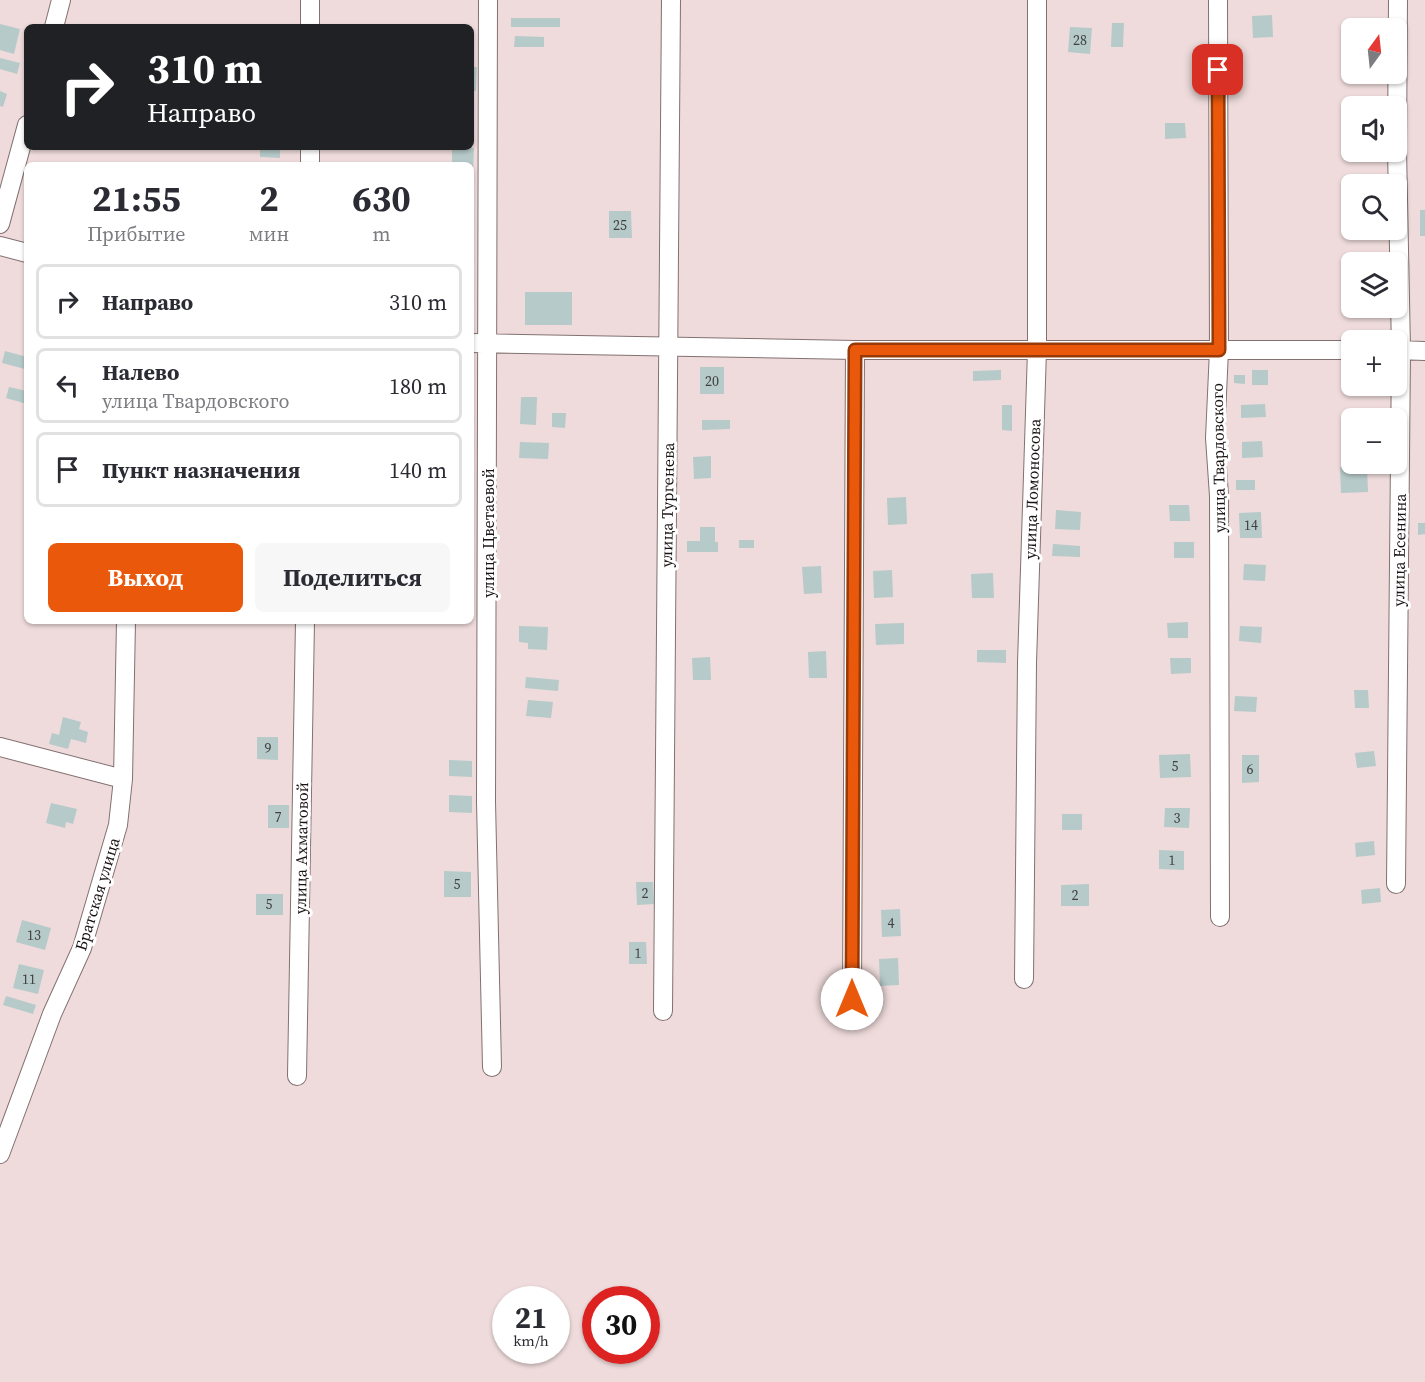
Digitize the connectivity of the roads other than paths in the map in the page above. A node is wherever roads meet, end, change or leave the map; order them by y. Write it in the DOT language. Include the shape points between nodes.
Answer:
graph roads {
  1 [pos="61,0"];
  2 [pos="310,0"];
  3 [pos="488,0"];
  4 [pos="671,0"];
  5 [pos="1037,0"];
  6 [pos="1218,0"];
  7 [pos="1398,0"];
  8 [pos="55,24"];
  9 [pos="310,24"];
  10 [pos="24,136"];
  11 [pos="0,225"];
  12 [pos="0,246"];
  13 [pos="24,252"];
  14 [pos="1399,330"];
  15 [pos="480,343"];
  16 [pos="670,348"];
  17 [pos="855,350"];
  18 [pos="1037,350"];
  19 [pos="1219,350"];
  20 [pos="1341,350"];
  21 [pos="1407,350"];
  22 [pos="1425,351"];
  23 [pos="1399,396"];
  24 [pos="126,624"];
  25 [pos="305,624"];
  26 [pos="0,747"];
  27 [pos="123,779"];
  28 [pos="1396,884"];
  29 [pos="1220,916"];
  30 [pos="1024,979"];
  31 [pos="852,999"];
  32 [pos="663,1011"];
  33 [pos="492,1067"];
  34 [pos="297,1076"];
  35 [pos="0,1154"];
  1 -- 8 [label="street"];
  2 -- 9 [label="street"];
  3 -- 15 [label="street, улица Цветаевой"];
  4 -- 16 [label="street, улица Тургенева"];
  5 -- 18 [label="street, улица Ломоносова"];
  6 -- 19 [label="street, улица Твардовского"];
  7 -- 14 [label="street, улица Есенина"];
  10 -- 11 [label="street"];
  12 -- 13 [label="street"];
  15 -- 16 [label="street"];
  15 -- 33 [label="street, улица Цветаевой"];
  16 -- 17 [label="street"];
  16 -- 32 [label="street, улица Тургенева" via="663,701"];
  17 -- 18 [label="street"];
  17 -- 31 [label="street"];
  18 -- 19 [label="street"];
  18 -- 30 [label="street, улица Ломоносова"];
  19 -- 20 [label="street"];
  19 -- 29 [label="street, улица Твардовского" via="1215,438 1219,495"];
  21 -- 22 [label="street"];
  23 -- 28 [label="street, улица Есенина"];
  24 -- 27 [label="street, Братская улица"];
  25 -- 34 [label="street, улица Ахматовой"];
  26 -- 27 [label="street"];
  27 -- 35 [label="street, Братская улица" via="118,825 82,948 52,1014"];
}
